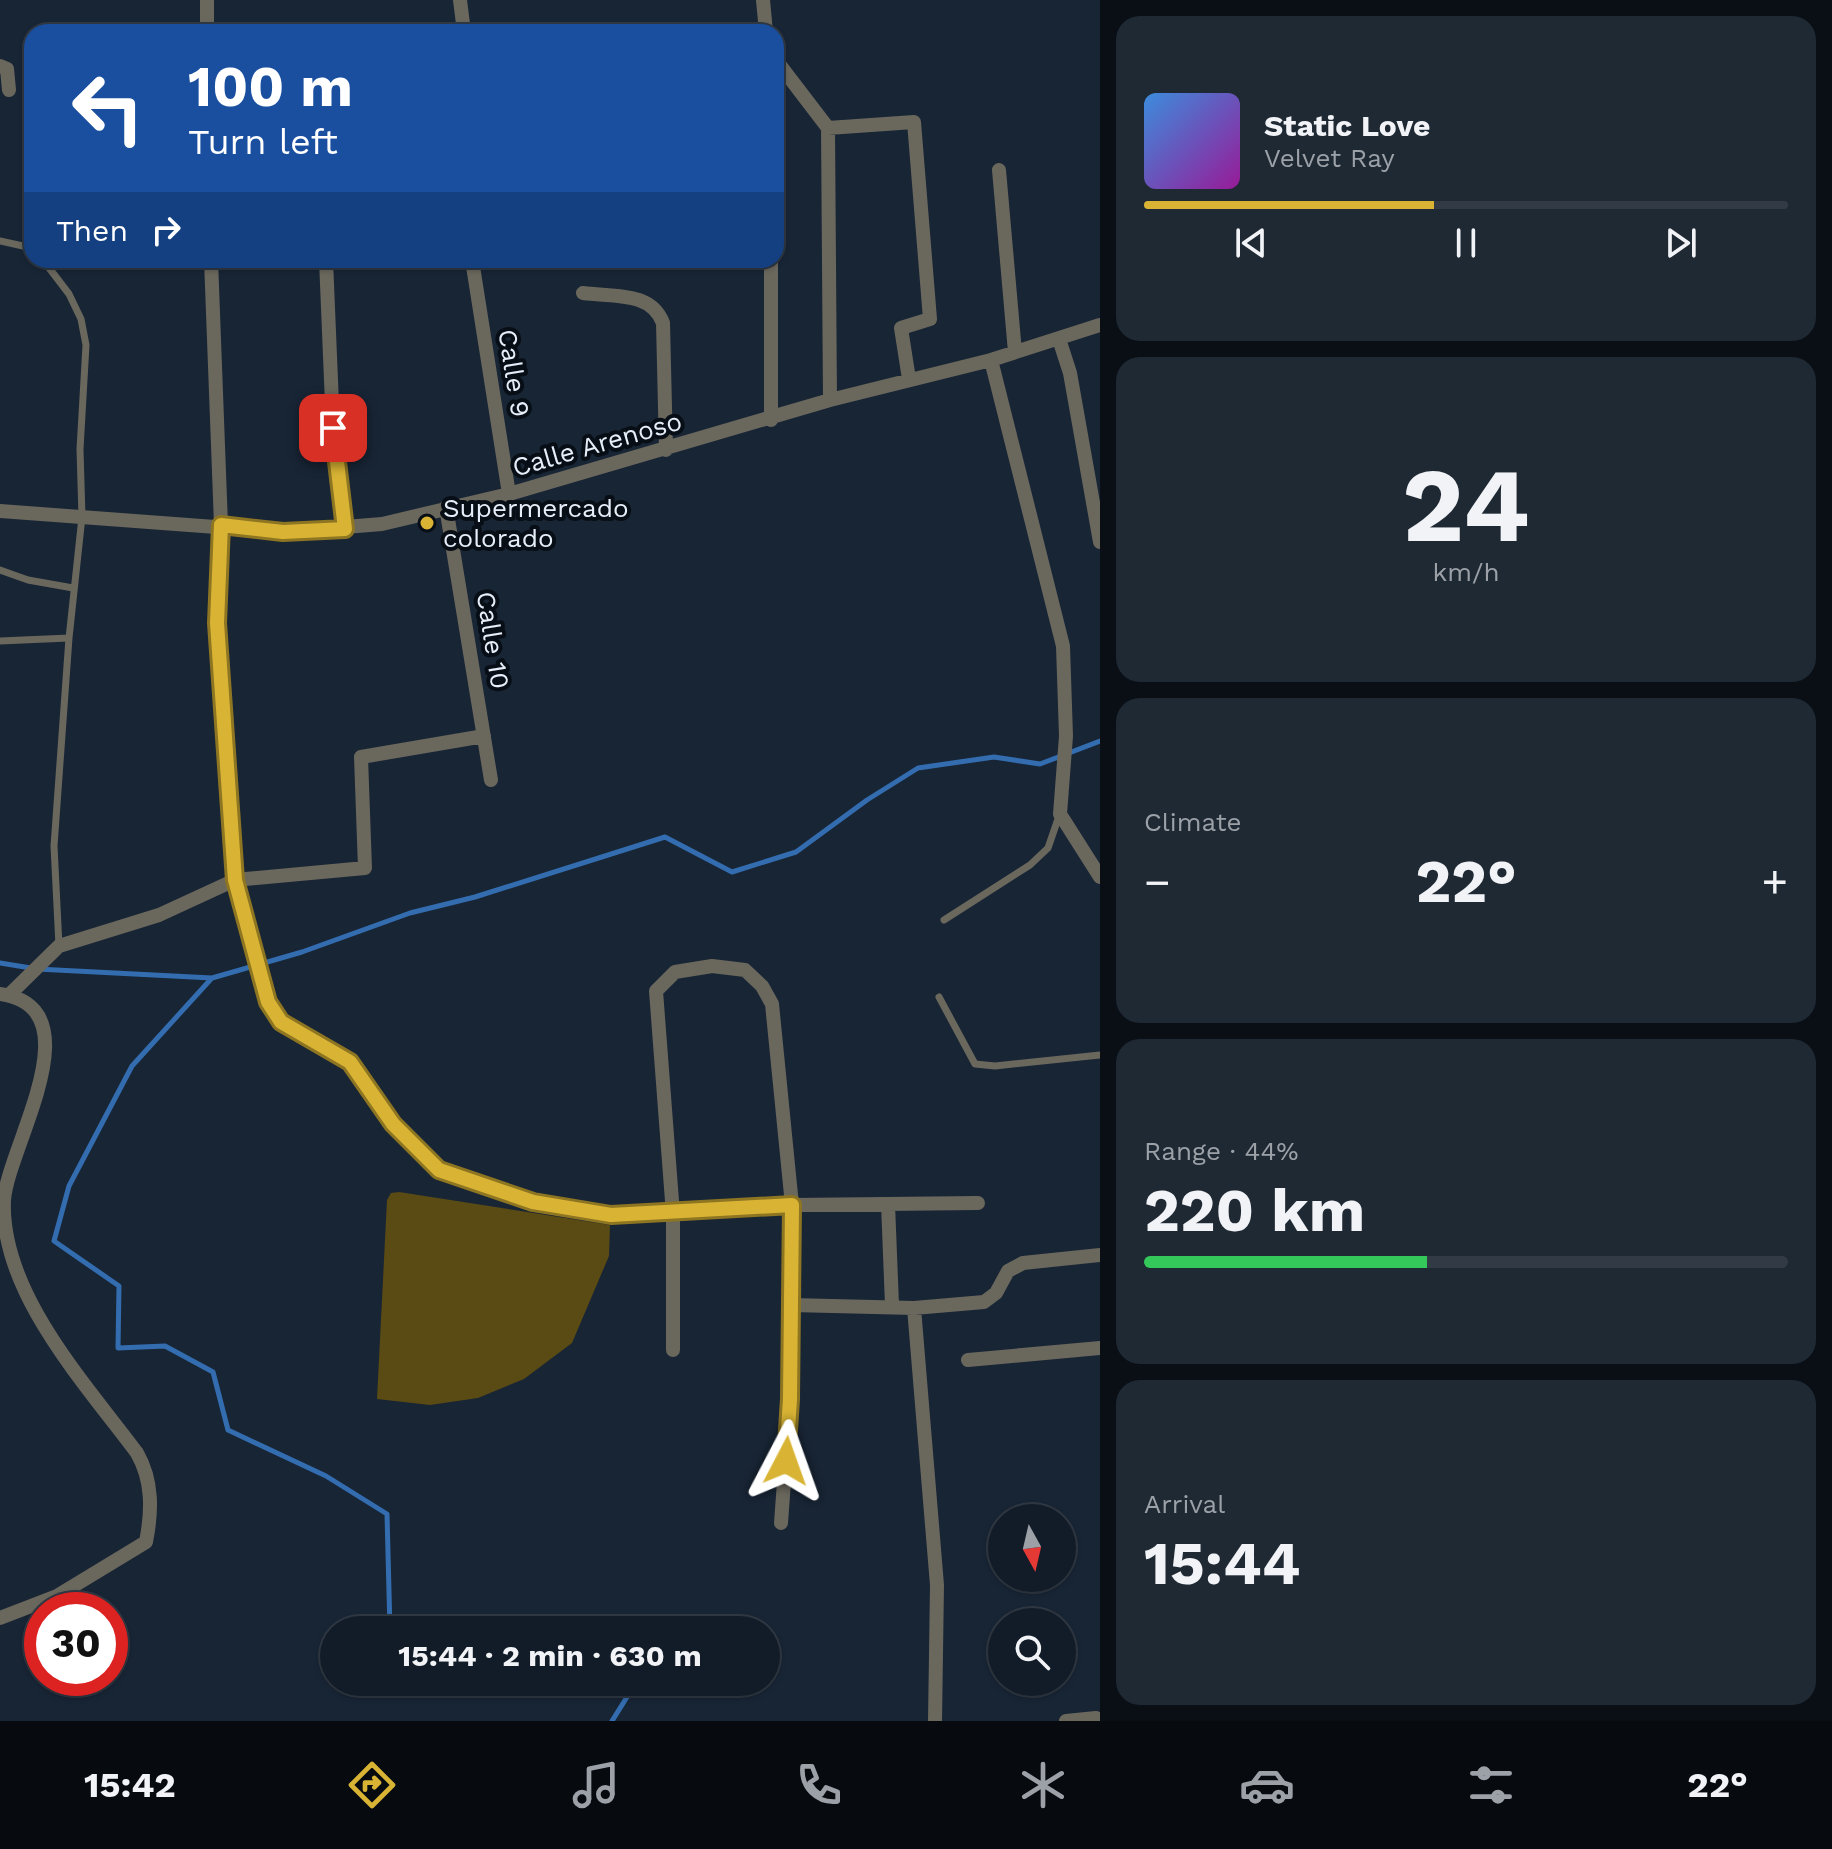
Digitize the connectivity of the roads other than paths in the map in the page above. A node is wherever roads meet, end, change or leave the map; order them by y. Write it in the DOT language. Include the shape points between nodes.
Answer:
graph roads {
  1 [pos="207,0"];
  2 [pos="460,0"];
  3 [pos="763,0"];
  4 [pos="207,24"];
  5 [pos="463,24"];
  6 [pos="765,24"];
  7 [pos="0,66"];
  8 [pos="784,70"];
  9 [pos="9,90"];
  10 [pos="828,128"];
  11 [pos="999,170"];
  12 [pos="0,241"];
  13 [pos="24,246"];
  14 [pos="49,268"];
  15 [pos="211,268"];
  16 [pos="326,268"];
  17 [pos="473,268"];
  18 [pos="771,268"];
  19 [pos="583,293"];
  20 [pos="1100,325"];
  21 [pos="1059,339"];
  22 [pos="1015,352"];
  23 [pos="991,360"];
  24 [pos="909,379"];
  25 [pos="830,400"];
  26 [pos="771,420"];
  27 [pos="666,450"];
  28 [pos="509,494"];
  29 [pos="446,507"];
  30 [pos="0,511"];
  31 [pos="82,517"];
  32 [pos="221,525"];
  33 [pos="345,529"];
  34 [pos="1100,542"];
  35 [pos="0,570"];
  36 [pos="73,588"];
  37 [pos="69,638"];
  38 [pos="0,641"];
  39 [pos="484,736"];
  40 [pos="491,780"];
  41 [pos="1060,814"];
  42 [pos="1100,877"];
  43 [pos="235,880"];
  44 [pos="944,920"];
  45 [pos="55,949"];
  46 [pos="5,995"];
  47 [pos="939,997"];
  48 [pos="1100,1055"];
  49 [pos="978,1203"];
  50 [pos="888,1204"];
  51 [pos="792,1205"];
  52 [pos="673,1214"];
  53 [pos="1100,1255"];
  54 [pos="791,1305"];
  55 [pos="892,1305"];
  56 [pos="914,1308"];
  57 [pos="1100,1348"];
  58 [pos="673,1350"];
  59 [pos="968,1360"];
  60 [pos="781,1523"];
  61 [pos="0,1618"];
  62 [pos="935,1721"];
  63 [pos="1066,1721"];
  64 [pos="1099,1721"];
  1 -- 4 [label="street"];
  2 -- 5 [label="street"];
  3 -- 6 [label="street"];
  7 -- 9 [label="street" via="7,69"];
  8 -- 10 [label="street"];
  10 -- 24 [label="street" via="914,122 930,319 901,328"];
  10 -- 25 [label="street"];
  11 -- 22 [label="street"];
  12 -- 13 [label="lane"];
  14 -- 31 [label="lane" via="81,319 86,345"];
  15 -- 32 [label="street"];
  16 -- 33 [label="street" via="333,428"];
  17 -- 28 [label="street, Calle 9"];
  18 -- 26 [label="street"];
  19 -- 27 [label="street" via="646,300 658,310 663,323"];
  20 -- 21 [label="street, Calle Arenoso"];
  21 -- 22 [label="street, Calle Arenoso"];
  21 -- 34 [label="street" via="1070,373"];
  22 -- 23 [label="street, Calle Arenoso"];
  23 -- 24 [label="street, Calle Arenoso"];
  23 -- 41 [label="street" via="1063,646 1066,736"];
  24 -- 25 [label="street, Calle Arenoso"];
  25 -- 26 [label="street, Calle Arenoso"];
  26 -- 27 [label="street, Calle Arenoso"];
  27 -- 28 [label="street, Calle Arenoso"];
  28 -- 29 [label="street, Calle Arenoso"];
  29 -- 33 [label="street, Calle Arenoso"];
  29 -- 39 [label="street, Calle 10"];
  30 -- 31 [label="street, Calle Arenoso"];
  31 -- 32 [label="street, Calle Arenoso"];
  31 -- 36 [label="lane"];
  32 -- 33 [label="street, Calle Arenoso" via="283,532"];
  32 -- 43 [label="street" via="217,623"];
  35 -- 36 [label="lane"];
  36 -- 37 [label="lane"];
  37 -- 38 [label="lane"];
  37 -- 45 [label="lane" via="54,846"];
  39 -- 40 [label="street, Calle 10"];
  39 -- 43 [label="street" via="361,757 365,868"];
  41 -- 42 [label="street"];
  41 -- 44 [label="lane" via="1048,848 1030,865"];
  43 -- 45 [label="street" via="159,915"];
  43 -- 52 [label="street" via="268,1002 281,1022 350,1062 393,1124 439,1170 533,1202 611,1215"];
  45 -- 46 [label="street"];
  46 -- 61 [label="street" via="32,1008 45,1024 47,1046 4,1201 13,1271 25,1301 147,1471 151,1508 146,1542 57,1596"];
  47 -- 48 [label="lane" via="975,1064"];
  49 -- 50 [label="street"];
  50 -- 51 [label="street"];
  50 -- 55 [label="street"];
  51 -- 52 [label="street"];
  51 -- 52 [label="street" via="772,1004 745,970 712,966 675,972 656,991"];
  51 -- 54 [label="street"];
  52 -- 58 [label="street"];
  53 -- 56 [label="street" via="1023,1263 1008,1271 984,1302"];
  54 -- 55 [label="street"];
  54 -- 60 [label="street"];
  55 -- 56 [label="street"];
  56 -- 62 [label="street" via="937,1585"];
  57 -- 59 [label="street"];
  63 -- 64 [label="street"];
}
